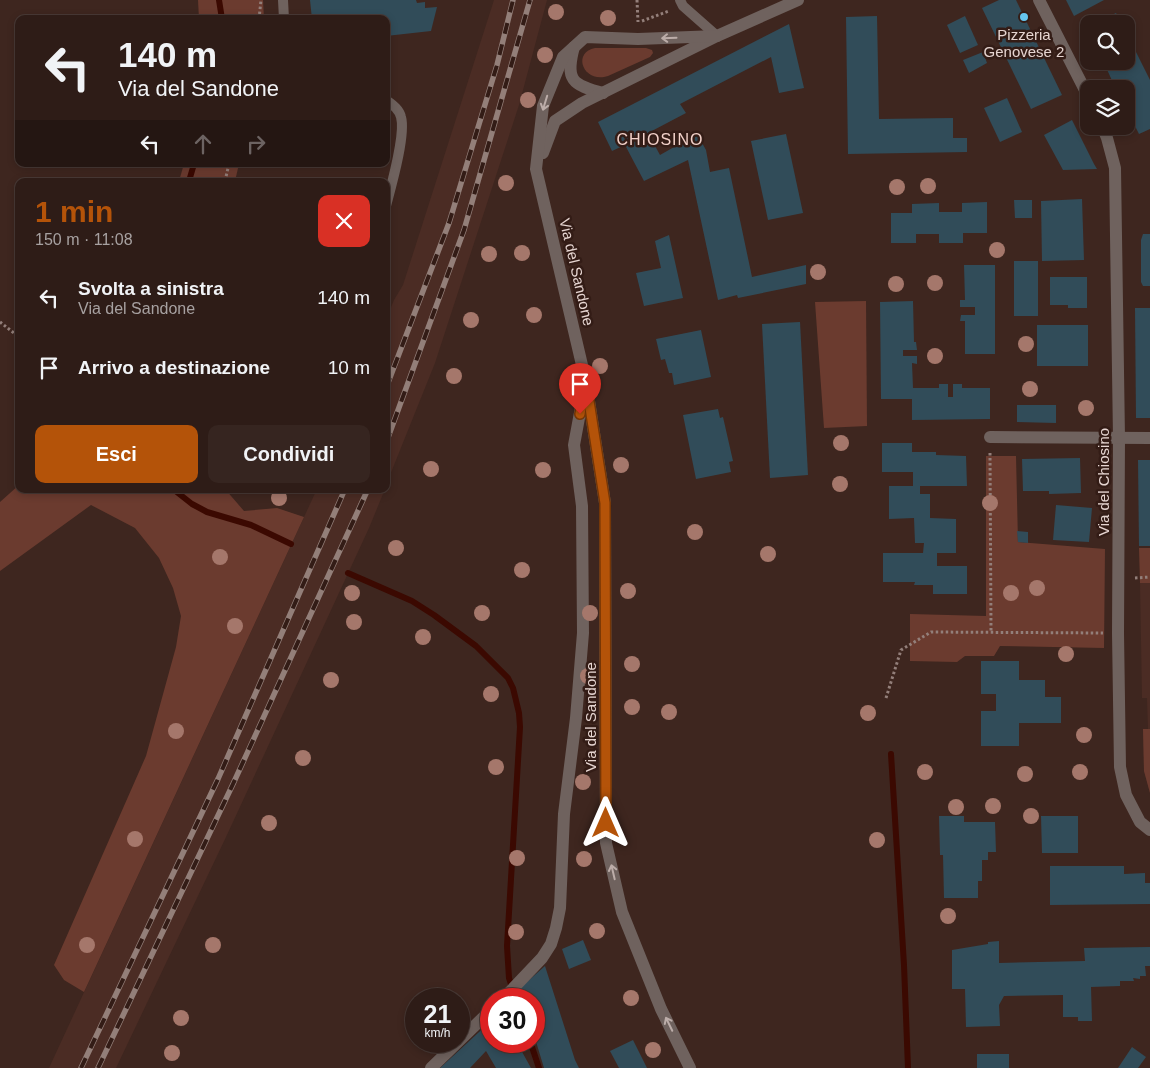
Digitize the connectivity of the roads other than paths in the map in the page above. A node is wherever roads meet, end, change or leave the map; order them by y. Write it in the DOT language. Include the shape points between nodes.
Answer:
graph roads {
  1 [pos="283,0"];
  2 [pos="680,0"];
  3 [pos="798,0"];
  4 [pos="1039,0"];
  5 [pos="284,15"];
  6 [pos="717,36"];
  7 [pos="574,47"];
  8 [pos="1080,80"];
  9 [pos="603,93"];
  10 [pos="390,102"];
  11 [pos="1106,135"];
  12 [pos="536,169"];
  13 [pos="390,190"];
  14 [pos="586,382"];
  15 [pos="990,437"];
  16 [pos="1120,438"];
  17 [pos="1150,438"];
  18 [pos="1150,830"];
  19 [pos="513,988"];
  20 [pos="480,1021"];
  21 [pos="431,1068"];
  22 [pos="690,1068"];
  1 -- 5 [label="lane"];
  2 -- 6 [label="lane"];
  3 -- 6 [label="street"];
  4 -- 8 [label="street"];
  6 -- 7 [label="street, one-way" via="585,37"];
  6 -- 9 [label="street"];
  7 -- 9 [label="street" via="571,77 581,87"];
  7 -- 12 [label="street, one-way" via="563,57 543,106"];
  9 -- 12 [label="street" via="555,120"];
  10 -- 13 [label="lane" via="402,119 402,129"];
  11 -- 16 [label="street, Via del Chiosino" via="1115,168"];
  12 -- 14 [label="street, Via del Sandone"];
  14 -- 19 [label="street, Via del Sandone" via="574,445 582,506 583,633 564,814 560,908 551,944"];
  22 -- 14 [label="street, Via del Sandone, one-way" via="622,912 606,843 605,503"];
  15 -- 16 [label="street"];
  16 -- 17 [label="street"];
  16 -- 18 [label="street, Via del Chiosino" via="1120,767 1126,795 1140,822"];
  20 -- 21 [label="street"];
}
